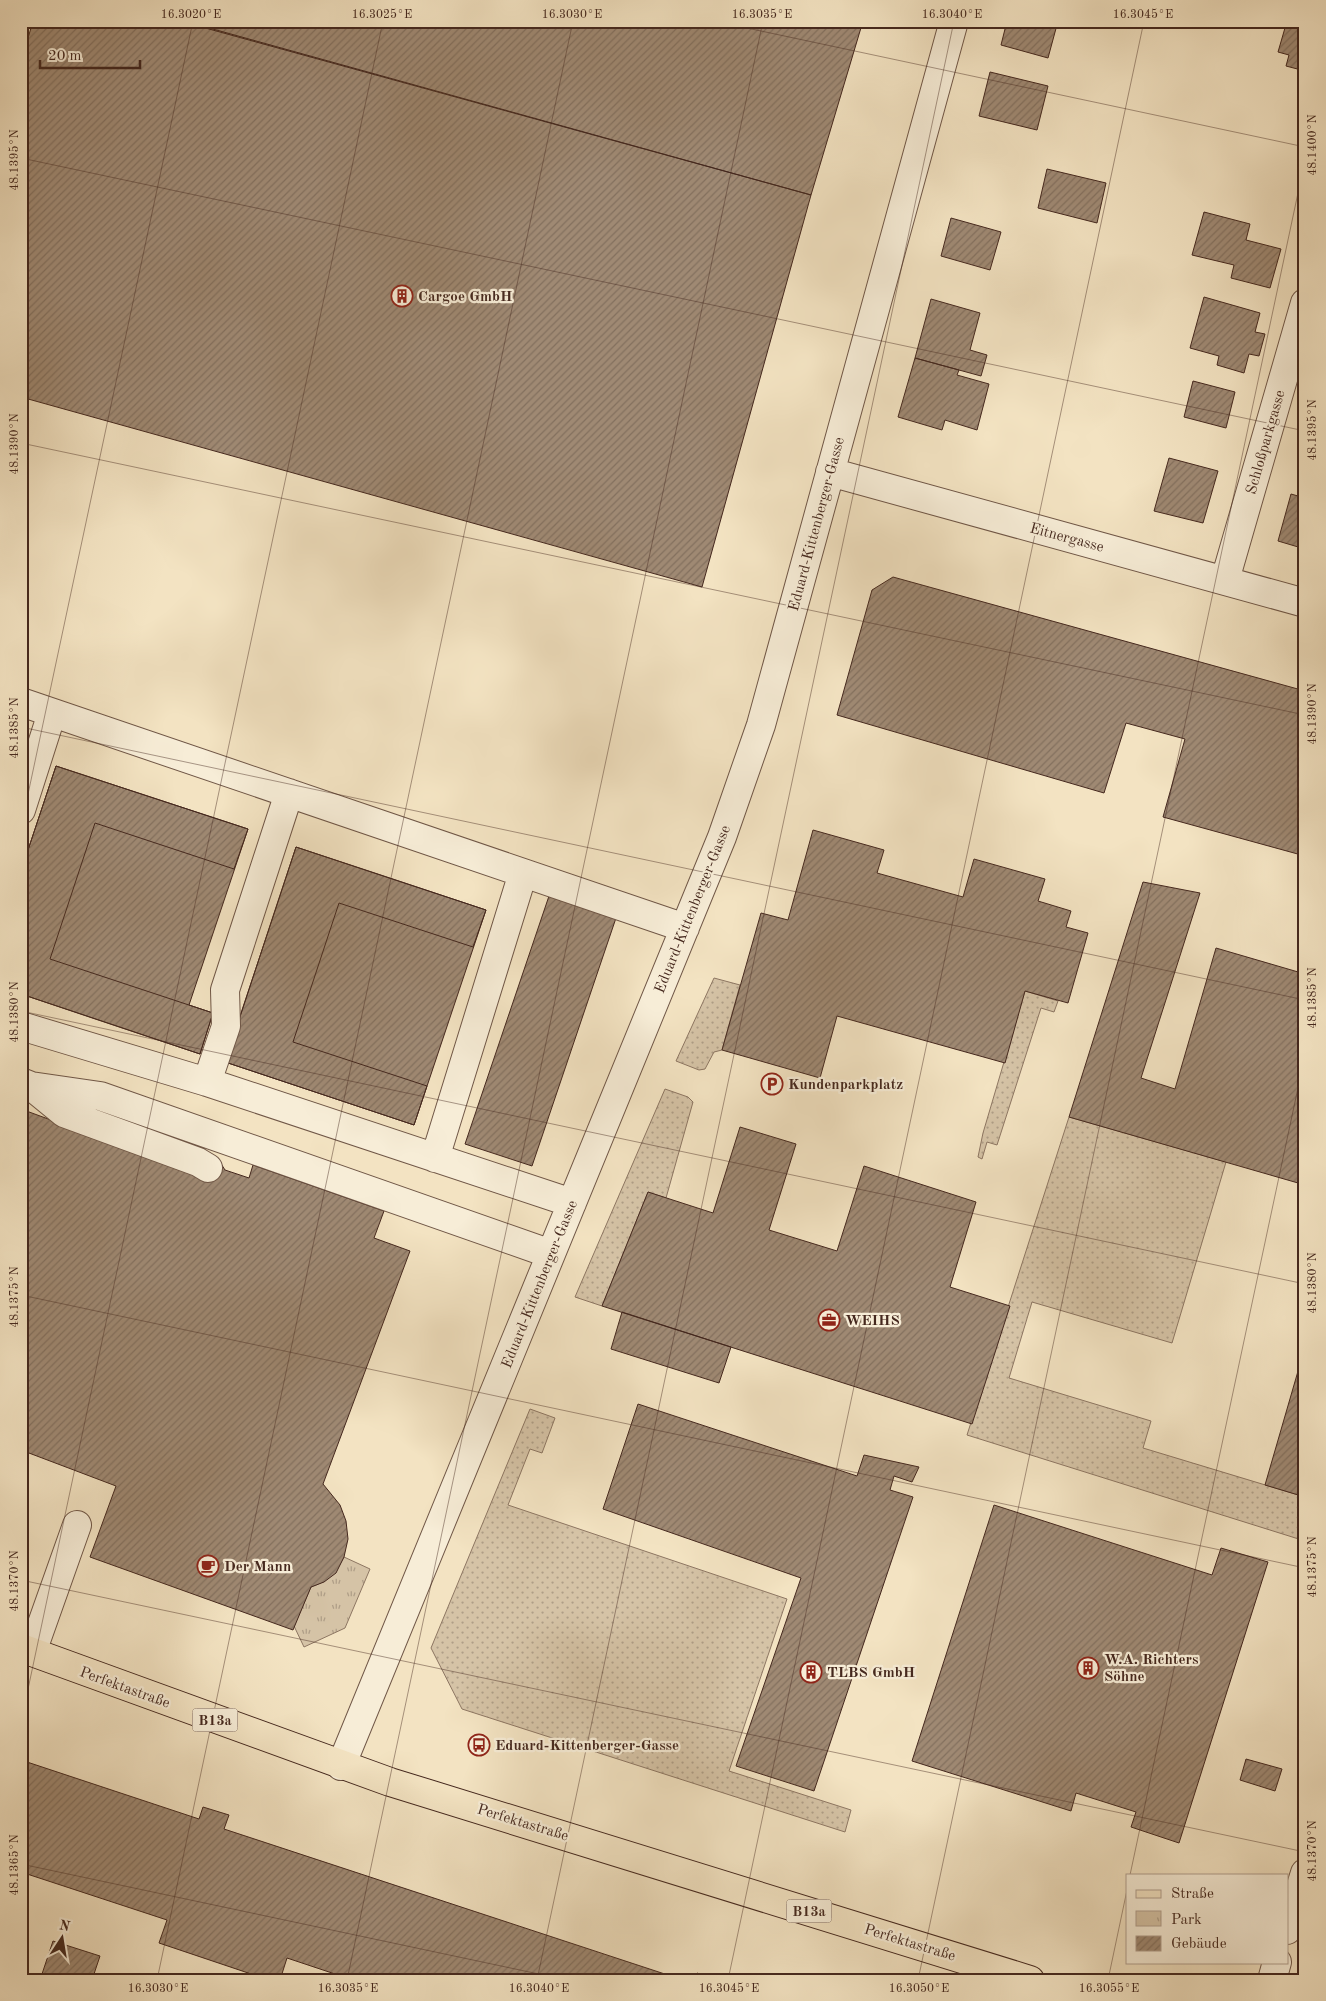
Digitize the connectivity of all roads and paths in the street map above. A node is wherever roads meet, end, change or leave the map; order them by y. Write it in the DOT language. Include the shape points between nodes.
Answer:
graph roads {
  1 [pos="954,21"];
  2 [pos="1305,303"];
  3 [pos="830,472"];
  4 [pos="1225,580"];
  5 [pos="1305,603"];
  6 [pos="21,702"];
  7 [pos="52,713"];
  8 [pos="290,794"];
  9 [pos="21,810"];
  10 [pos="523,873"];
  11 [pos="685,928"];
  12 [pos="21,1026"];
  13 [pos="207,1082"];
  14 [pos="26,1084"];
  15 [pos="436,1158"];
  16 [pos="208,1168"];
  17 [pos="572,1203"];
  18 [pos="551,1254"];
  19 [pos="76,1525"];
  20 [pos="26,1650"];
  21 [pos="341,1766"];
  22 [pos="1305,1873"];
  23 [pos="1288,1927"];
  24 [pos="1276,1964"];
  25 [pos="1030,1980"];
  26 [pos="1272,1980"];
  1 -- 3 [label="street, Eduard-Kittenberger-Gasse"];
  2 -- 4 [label="street, Schloßparkgasse"];
  3 -- 4 [label="street, Eitnergasse"];
  3 -- 11 [label="street, Eduard-Kittenberger-Gasse" via="761,726 722,837"];
  4 -- 5 [label="street, Eitnergasse"];
  6 -- 7 [label="street"];
  7 -- 8 [label="street"];
  7 -- 9 [label="street"];
  8 -- 10 [label="street"];
  8 -- 13 [label="street" via="225,990 226,1026"];
  10 -- 11 [label="street"];
  10 -- 15 [label="street"];
  11 -- 17 [label="street, Eduard-Kittenberger-Gasse"];
  12 -- 13 [label="street"];
  13 -- 15 [label="street"];
  14 -- 16 [label="street" via="64,1113"];
  14 -- 18 [label="street" via="100,1096"];
  15 -- 17 [label="street"];
  17 -- 18 [label="street, Eduard-Kittenberger-Gasse"];
  18 -- 21 [label="street, Eduard-Kittenberger-Gasse"];
  19 -- 20 [label="street"];
  20 -- 21 [label="main road, Perfektastraße / B13a"];
  21 -- 25 [label="main road, Perfektastraße / B13a"];
  22 -- 23 [label="street"];
  24 -- 26 [label="street"];
}
